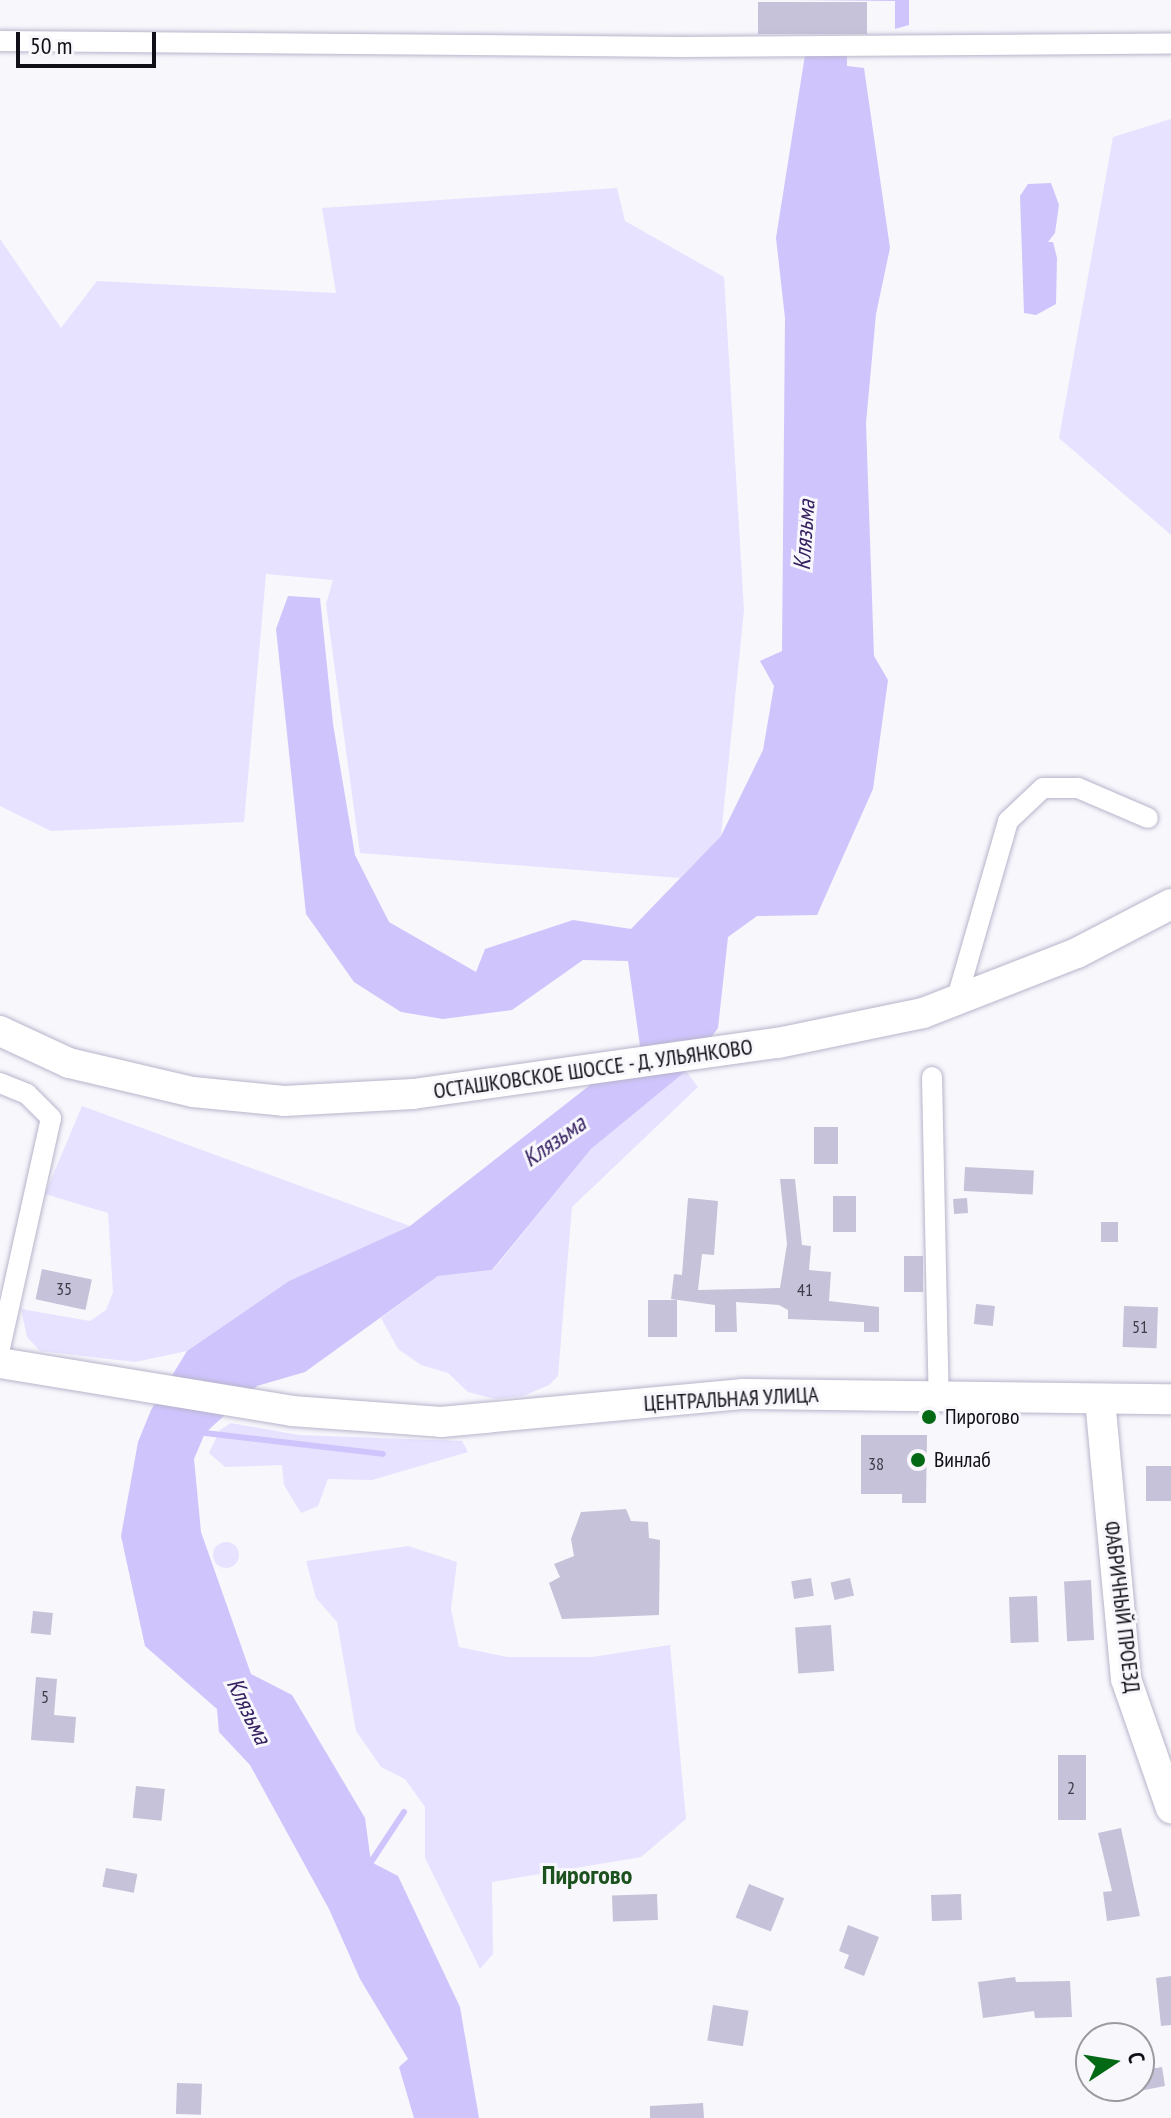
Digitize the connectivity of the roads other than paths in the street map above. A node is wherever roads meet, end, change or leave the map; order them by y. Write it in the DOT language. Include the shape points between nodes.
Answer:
graph roads {
  1 [pos="0,41"];
  2 [pos="1171,44"];
  3 [pos="1148,818"];
  4 [pos="1171,904"];
  5 [pos="955,1005"];
  6 [pos="0,1031"];
  7 [pos="932,1077"];
  8 [pos="0,1083"];
  9 [pos="0,1348"];
  10 [pos="0,1363"];
  11 [pos="1100,1399"];
  12 [pos="1171,1399"];
  13 [pos="939,1400"];
  14 [pos="1162,1760"];
  15 [pos="1171,1808"];
  1 -- 2 [label="street" via="681,47"];
  3 -- 5 [label="street" via="1078,788 1043,788 1008,821"];
  4 -- 5 [label="street, ОСТАШКОВСКОЕ ШОССЕ - Д. УЛЬЯНКОВО" via="1077,953"];
  5 -- 6 [label="street, ОСТАШКОВСКОЕ ШОССЕ - Д. УЛЬЯНКОВО" via="778,1043 413,1094 284,1101 193,1092 69,1063"];
  7 -- 13 [label="street"];
  8 -- 9 [label="street" via="27,1094 51,1118"];
  10 -- 13 [label="street, ЦЕНТРАЛЬНАЯ УЛИЦА" via="292,1411 441,1422 744,1394"];
  11 -- 12 [label="street, ЦЕНТРАЛЬНАЯ УЛИЦА"];
  11 -- 13 [label="street, ЦЕНТРАЛЬНАЯ УЛИЦА"];
  11 -- 14 [label="street, ФАБРИЧНЫЙ ПРОЕЗД" via="1126,1679"];
  14 -- 15 [label="street, ФАБРИЧНЫЙ ПРОЕЗД"];
}
